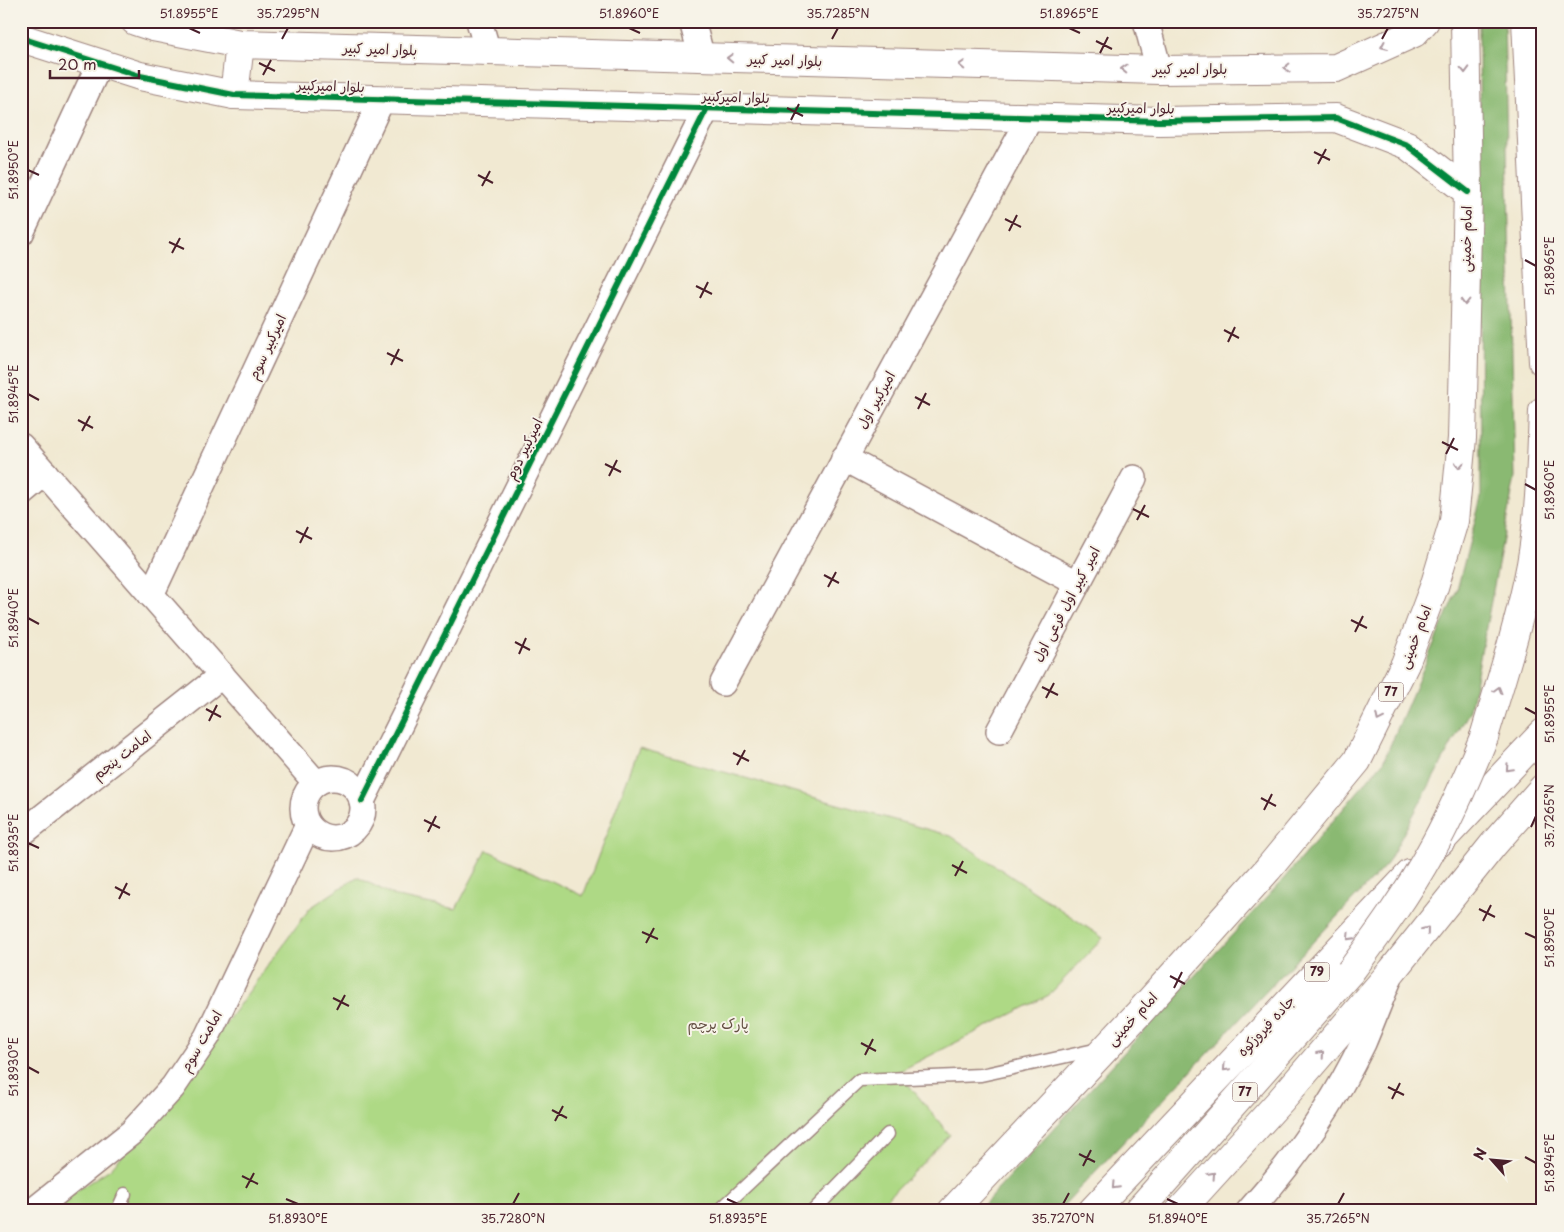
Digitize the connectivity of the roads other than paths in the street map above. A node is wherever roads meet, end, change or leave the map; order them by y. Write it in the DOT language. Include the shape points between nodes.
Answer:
graph roads {
  1 [pos="480,21"];
  2 [pos="692,21"];
  3 [pos="1146,21"];
  4 [pos="1425,21"];
  5 [pos="1464,21"];
  6 [pos="1526,21"];
  7 [pos="147,23"];
  8 [pos="21,38"];
  9 [pos="240,44"];
  10 [pos="488,52"];
  11 [pos="702,58"];
  12 [pos="100,63"];
  13 [pos="1159,70"];
  14 [pos="234,96"];
  15 [pos="382,99"];
  16 [pos="708,108"];
  17 [pos="1030,118"];
  18 [pos="1468,192"];
  19 [pos="21,233"];
  20 [pos="1543,362"];
  21 [pos="1543,411"];
  22 [pos="21,446"];
  23 [pos="844,458"];
  24 [pos="45,474"];
  25 [pos="1134,478"];
  26 [pos="21,493"];
  27 [pos="1077,583"];
  28 [pos="151,595"];
  29 [pos="222,675"];
  30 [pos="723,683"];
  31 [pos="998,731"];
  32 [pos="1543,733"];
  33 [pos="316,783"];
  34 [pos="1543,788"];
  35 [pos="362,801"];
  36 [pos="308,825"];
  37 [pos="21,834"];
  38 [pos="1392,971"];
  39 [pos="1107,1047"];
  40 [pos="888,1134"];
  41 [pos="124,1194"];
  42 [pos="33,1211"];
  43 [pos="122,1211"];
  44 [pos="719,1211"];
  45 [pos="813,1211"];
  46 [pos="952,1211"];
  47 [pos="1092,1211"];
  48 [pos="1138,1211"];
  49 [pos="1180,1211"];
  50 [pos="1249,1211"];
  1 -- 10 [label="street"];
  2 -- 11 [label="street"];
  3 -- 13 [label="street"];
  4 -- 13 [label="main road, بلوار امیر کبیر, one-way" via="1414,33 1336,68"];
  5 -- 18 [label="main road, امام خمینی / 77, one-way"];
  6 -- 20 [label="main road"];
  7 -- 9 [label="main road, بلوار امیر کبیر"];
  8 -- 12 [label="main road, بلوار امیرکبیر"];
  9 -- 10 [label="main road, بلوار امیر کبیر"];
  9 -- 14 [label="main road"];
  10 -- 11 [label="main road, بلوار امیر کبیر"];
  13 -- 11 [label="main road, بلوار امیر کبیر, one-way"];
  12 -- 14 [label="main road, بلوار امیرکبیر" via="140,76"];
  12 -- 19 [label="street"];
  14 -- 15 [label="main road, بلوار امیرکبیر"];
  15 -- 16 [label="main road, بلوار امیرکبیر"];
  15 -- 28 [label="street, امیرکبیر سوم"];
  16 -- 17 [label="main road, بلوار امیرکبیر"];
  16 -- 35 [label="street, امیرکبیر دوم"];
  17 -- 18 [label="main road, بلوار امیرکبیر" via="1159,121 1336,118 1407,145"];
  17 -- 23 [label="street, امیرکبیر اول"];
  18 -- 39 [label="main road, امام خمینی / 77, one-way" via="1462,438 1454,522 1405,664 1357,760 1268,869"];
  48 -- 21 [label="main road, 77, one-way, bridge" via="1350,972 1431,852 1461,794 1484,737 1519,618 1531,564 1538,515"];
  22 -- 24 [label="street"];
  23 -- 27 [label="street"];
  23 -- 30 [label="street, امیرکبیر اول"];
  24 -- 26 [label="street"];
  24 -- 28 [label="street"];
  25 -- 27 [label="street, امیر کبیر اول فرعی اول"];
  27 -- 31 [label="street, امیر کبیر اول فرعی اول"];
  28 -- 29 [label="street"];
  29 -- 33 [label="street"];
  29 -- 37 [label="street, امامت پنجم"];
  32 -- 47 [label="main road, جاده فیروزکوه / 79, one-way"];
  33 -- 35 [label="street" via="334,778 343,780 352,784"];
  33 -- 36 [label="street" via="304,798 304,817"];
  38 -- 34 [label="main road, one-way"];
  35 -- 36 [label="street" via="360,821 345,836 325,837"];
  36 -- 42 [label="street, امامت سوم" via="207,1037 173,1087 132,1132"];
  49 -- 38 [label="main road, one-way"];
  38 -- 50 [label="street" via="1362,1043 1323,1115"];
  39 -- 44 [label="lane" via="981,1075 859,1080"];
  39 -- 46 [label="main road, امام خمینی / 77"];
  40 -- 45 [label="lane"];
  41 -- 43 [label="lane" via="119,1207"];
}
